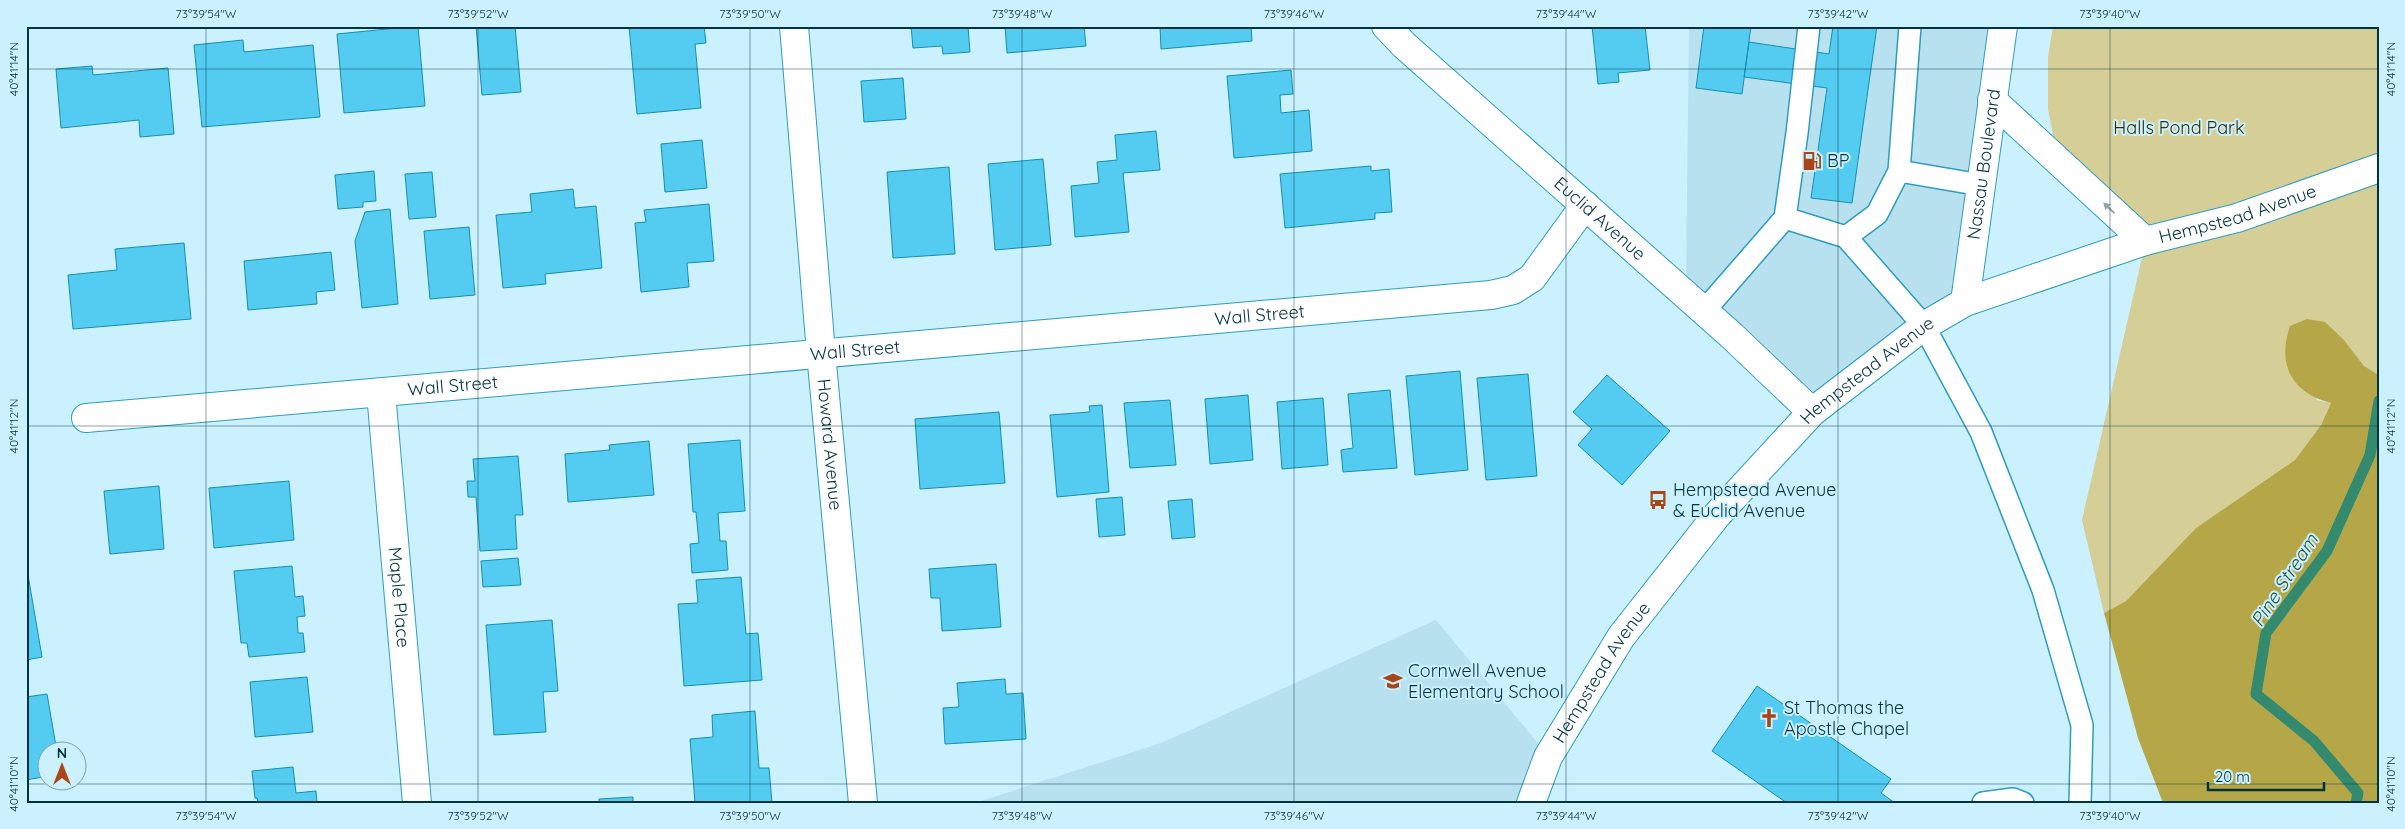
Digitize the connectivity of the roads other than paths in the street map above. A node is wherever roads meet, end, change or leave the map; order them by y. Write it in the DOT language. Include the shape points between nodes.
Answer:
graph roads {
  1 [pos="794,26"];
  2 [pos="1386,26"];
  3 [pos="1809,26"];
  4 [pos="1910,26"];
  5 [pos="2003,26"];
  6 [pos="1992,100"];
  7 [pos="2379,168"];
  8 [pos="1899,171"];
  9 [pos="1981,185"];
  10 [pos="1584,205"];
  11 [pos="1785,218"];
  12 [pos="1846,238"];
  13 [pos="2145,241"];
  14 [pos="1965,302"];
  15 [pos="1704,311"];
  16 [pos="1924,326"];
  17 [pos="821,353"];
  18 [pos="381,392"];
  19 [pos="1812,412"];
  20 [pos="86,418"];
  21 [pos="417,803"];
  22 [pos="863,803"];
  23 [pos="1531,803"];
  24 [pos="1983,803"];
  25 [pos="2024,803"];
  26 [pos="2080,803"];
  1 -- 17 [label="street, Howard Avenue"];
  2 -- 10 [label="street, Euclid Avenue"];
  3 -- 11 [label="lane"];
  4 -- 8 [label="lane"];
  5 -- 6 [label="street, Nassau Boulevard"];
  6 -- 9 [label="street, Nassau Boulevard"];
  13 -- 6 [label="street, one-way"];
  7 -- 13 [label="street, Hempstead Avenue" via="2237,218"];
  8 -- 9 [label="lane"];
  8 -- 12 [label="lane" via="1877,214"];
  9 -- 14 [label="street, Nassau Boulevard"];
  10 -- 15 [label="street, Euclid Avenue"];
  10 -- 17 [label="street, Wall Street" via="1532,278 1512,290 1491,295"];
  11 -- 12 [label="lane"];
  11 -- 15 [label="lane"];
  12 -- 16 [label="lane"];
  13 -- 14 [label="street, Hempstead Avenue"];
  14 -- 16 [label="street, Hempstead Avenue"];
  15 -- 19 [label="street, Euclid Avenue"];
  16 -- 19 [label="street, Hempstead Avenue"];
  16 -- 26 [label="lane" via="1981,432 2043,590 2082,725"];
  17 -- 18 [label="street, Wall Street"];
  17 -- 22 [label="street, Howard Avenue"];
  18 -- 20 [label="street, Wall Street"];
  18 -- 21 [label="street, Maple Place"];
  19 -- 23 [label="street, Hempstead Avenue" via="1717,515 1621,637 1548,757"];
  24 -- 25 [label="lane" via="2013,799"];
}
